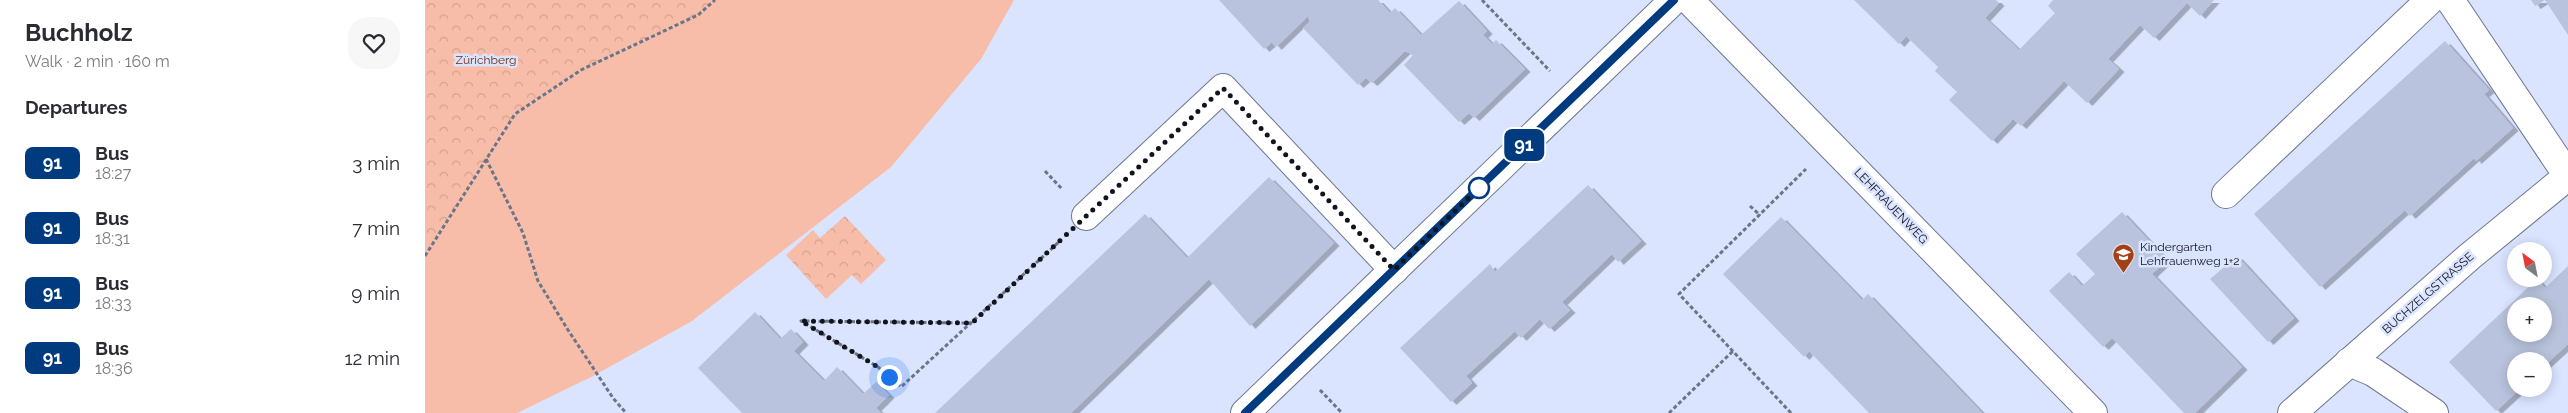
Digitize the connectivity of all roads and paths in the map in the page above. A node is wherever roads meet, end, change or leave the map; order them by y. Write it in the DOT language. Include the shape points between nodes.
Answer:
graph roads {
  1 [pos="715,0"];
  2 [pos="1482,0"];
  3 [pos="1674,0"];
  4 [pos="1689,0"];
  5 [pos="2430,0"];
  6 [pos="2450,0"];
  7 [pos="1556,76"];
  8 [pos="485,159"];
  9 [pos="1812,164"];
  10 [pos="2568,176"];
  11 [pos="2226,194"];
  12 [pos="1750,206"];
  13 [pos="1760,215"];
  14 [pos="1086,216"];
  15 [pos="425,256"];
  16 [pos="1394,270"];
  17 [pos="972,323"];
  18 [pos="1733,351"];
  19 [pos="2349,362"];
  20 [pos="1315,384"];
  21 [pos="626,413"];
  22 [pos="1245,413"];
  23 [pos="1342,413"];
  24 [pos="1669,413"];
  25 [pos="1791,413"];
  26 [pos="2093,413"];
  27 [pos="2292,413"];
  28 [pos="2434,413"];
  1 -- 8 [label="path" via="698,15 581,70 515,114"];
  2 -- 7 [label="path"];
  3 -- 16 [label="street"];
  4 -- 26 [label="street, LEHFRAUENWEG"];
  5 -- 11 [label="street"];
  6 -- 10 [label="street"];
  8 -- 15 [label="path"];
  8 -- 21 [label="path" via="523,233 538,281"];
  9 -- 13 [label="path"];
  10 -- 19 [label="street, BUCHZELGSTRASSE"];
  12 -- 13 [label="path"];
  13 -- 18 [label="path" via="1679,294"];
  14 -- 16 [label="street" via="1223,88"];
  14 -- 17 [label="path"];
  16 -- 22 [label="street"];
  17 -- 17 [label="path" via="901,387 878,367 801,321"];
  18 -- 24 [label="path"];
  18 -- 25 [label="path"];
  19 -- 27 [label="street, BUCHZELGSTRASSE"];
  19 -- 28 [label="street" via="2373,372"];
  20 -- 23 [label="path"];
}
